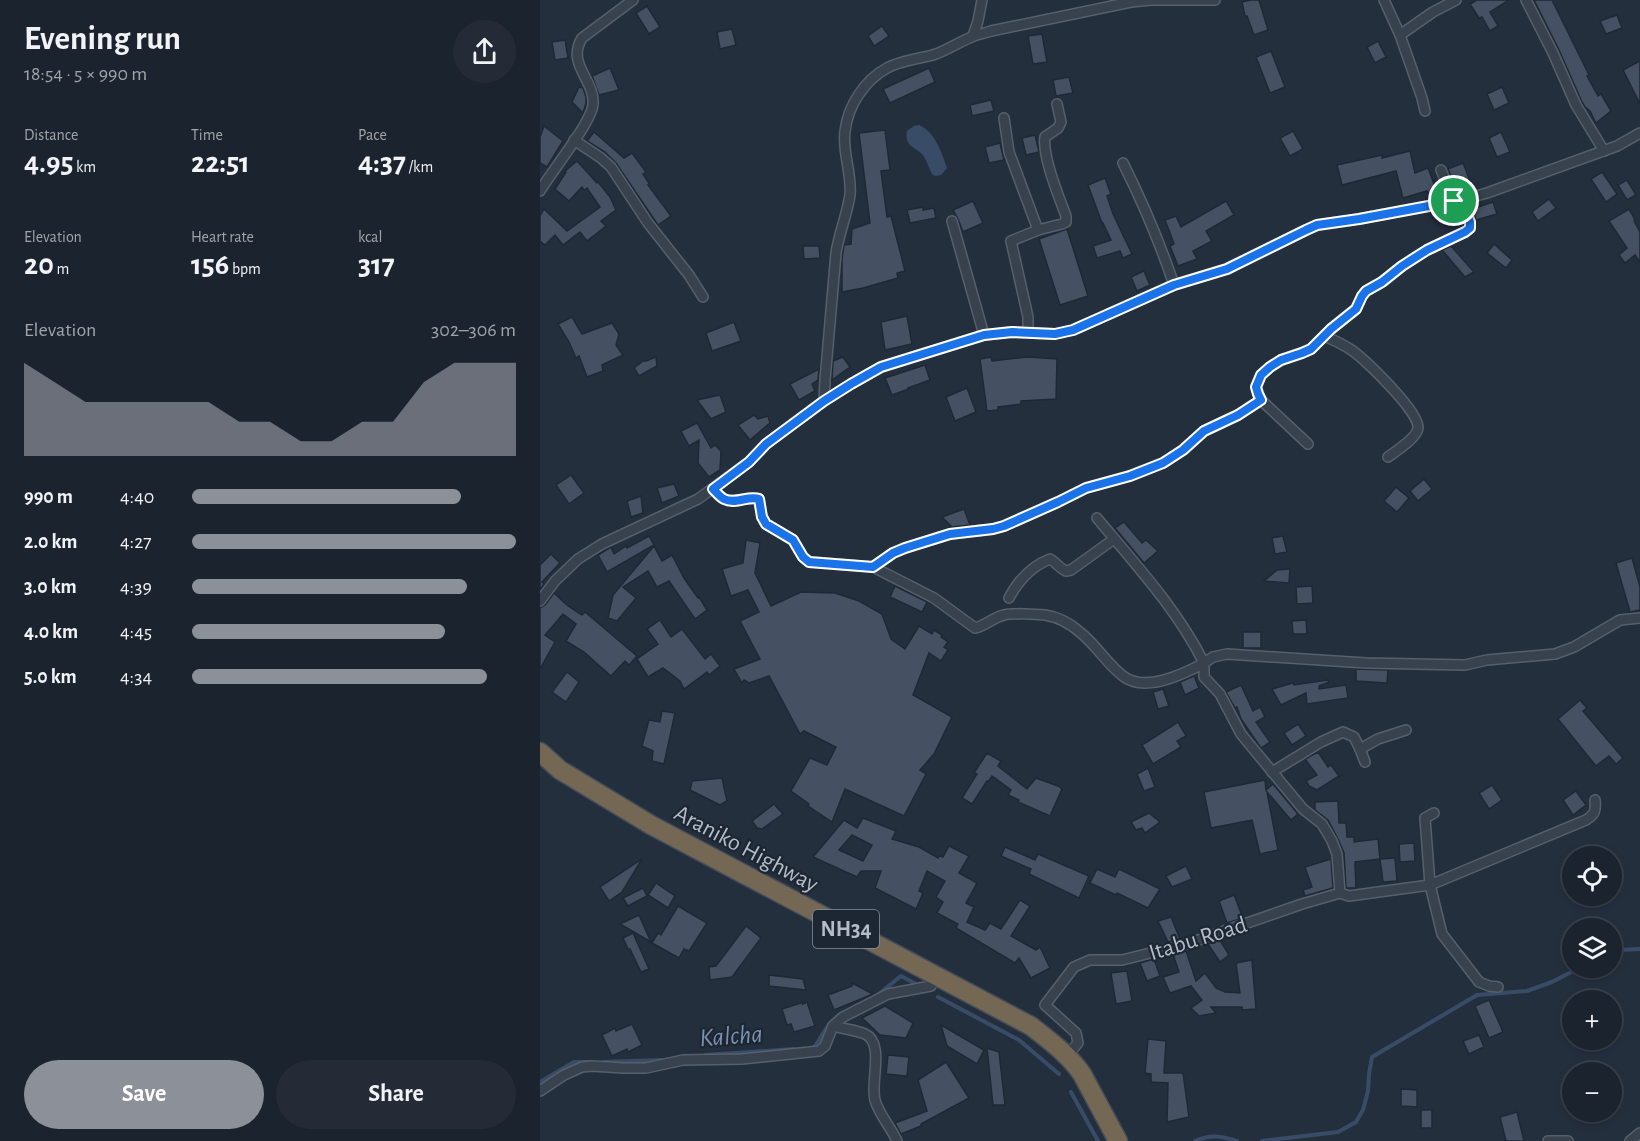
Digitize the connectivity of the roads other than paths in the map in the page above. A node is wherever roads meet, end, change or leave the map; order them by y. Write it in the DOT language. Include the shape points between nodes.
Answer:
graph roads {
  1 [pos="633,0"];
  2 [pos="982,0"];
  3 [pos="1215,0"];
  4 [pos="1384,0"];
  5 [pos="1456,0"];
  6 [pos="1526,0"];
  7 [pos="1400,35"];
  8 [pos="973,36"];
  9 [pos="1057,104"];
  10 [pos="1425,111"];
  11 [pos="1004,118"];
  12 [pos="1640,133"];
  13 [pos="574,140"];
  14 [pos="1604,151"];
  15 [pos="1123,163"];
  16 [pos="1441,170"];
  17 [pos="540,191"];
  18 [pos="1457,200"];
  19 [pos="952,221"];
  20 [pos="1038,230"];
  21 [pos="1174,285"];
  22 [pos="704,297"];
  23 [pos="1028,332"];
  24 [pos="984,335"];
  25 [pos="1324,336"];
  26 [pos="1261,400"];
  27 [pos="824,401"];
  28 [pos="1308,444"];
  29 [pos="1388,457"];
  30 [pos="713,489"];
  31 [pos="1097,518"];
  32 [pos="1114,538"];
  33 [pos="873,567"];
  34 [pos="1010,598"];
  35 [pos="540,601"];
  36 [pos="1640,618"];
  37 [pos="1204,663"];
  38 [pos="1406,730"];
  39 [pos="1360,749"];
  40 [pos="540,752"];
  41 [pos="1365,762"];
  42 [pos="1272,772"];
  43 [pos="1595,800"];
  44 [pos="1434,813"];
  45 [pos="1430,885"];
  46 [pos="1340,893"];
  47 [pos="936,975"];
  48 [pos="1498,987"];
  49 [pos="833,1026"];
  50 [pos="1068,1055"];
  51 [pos="540,1091"];
  52 [pos="1640,1133"];
  53 [pos="897,1141"];
  54 [pos="1118,1141"];
  55 [pos="1548,1141"];
  56 [pos="1568,1141"];
  57 [pos="1630,1141"];
  1 -- 13 [label="street" via="578,45 579,66 593,96 593,106"];
  2 -- 8 [label="street"];
  3 -- 8 [label="street" via="1131,2"];
  4 -- 7 [label="street"];
  5 -- 7 [label="street"];
  6 -- 14 [label="street" via="1576,105"];
  7 -- 10 [label="street"];
  8 -- 27 [label="street" via="938,53 887,68 856,98 848,116 844,132 850,192 838,236"];
  9 -- 20 [label="street" via="1058,128 1045,136 1044,142 1066,222"];
  11 -- 20 [label="street" via="1009,152"];
  12 -- 14 [label="street"];
  13 -- 17 [label="street"];
  13 -- 22 [label="street" via="611,167"];
  14 -- 18 [label="street"];
  15 -- 21 [label="street" via="1141,197"];
  16 -- 18 [label="street"];
  18 -- 21 [label="street" via="1317,225 1227,269"];
  18 -- 25 [label="street" via="1470,228 1413,259 1366,291 1356,309"];
  19 -- 24 [label="street"];
  20 -- 23 [label="street" via="1011,241"];
  21 -- 23 [label="street" via="1073,330 1055,334"];
  23 -- 24 [label="street"];
  24 -- 27 [label="street" via="881,367"];
  25 -- 26 [label="street" via="1311,349 1281,360 1261,375 1256,387"];
  25 -- 29 [label="street" via="1365,361 1417,420 1415,435"];
  26 -- 28 [label="street"];
  26 -- 33 [label="street" via="1204,431 1163,463 1086,488 1004,526 950,534 905,548"];
  27 -- 30 [label="street"];
  30 -- 33 [label="street" via="725,500 759,499 766,524 793,540 809,562"];
  30 -- 35 [label="street" via="584,555"];
  31 -- 32 [label="street"];
  32 -- 34 [label="street" via="1071,570 1061,569 1050,559 1045,561 1016,585"];
  32 -- 37 [label="street" via="1169,605"];
  33 -- 37 [label="street" via="934,598 975,628 1003,615 1046,615 1071,624 1124,678 1139,683 1182,675"];
  36 -- 37 [label="street" via="1620,620 1555,654 1465,665 1227,654"];
  37 -- 42 [label="street" via="1204,677 1220,694 1241,734"];
  38 -- 39 [label="street"];
  39 -- 41 [label="street"];
  39 -- 42 [label="street" via="1354,737 1343,732"];
  40 -- 47 [label="highway, Araniko Highway / NH34" via="560,770 651,825"];
  42 -- 46 [label="street" via="1303,809 1322,824 1332,841"];
  43 -- 45 [label="street" via="1596,810 1586,820"];
  44 -- 45 [label="street" via="1425,818"];
  45 -- 46 [label="street" via="1349,896"];
  45 -- 48 [label="street" via="1442,934 1479,982"];
  46 -- 50 [label="street, Itabu Road" via="1187,944 1122,960 1090,960 1074,967 1044,1005 1076,1033 1078,1043"];
  47 -- 49 [label="street" via="931,986 888,994"];
  47 -- 50 [label="highway, Araniko Highway / NH34" via="1031,1026"];
  49 -- 51 [label="street" via="825,1046 813,1053 683,1060 646,1068 582,1067"];
  49 -- 53 [label="street" via="866,1035 873,1041 874,1099"];
  50 -- 54 [label="highway, Araniko Highway / NH34"];
  52 -- 57 [label="street"];
  55 -- 56 [label="street"];
}
